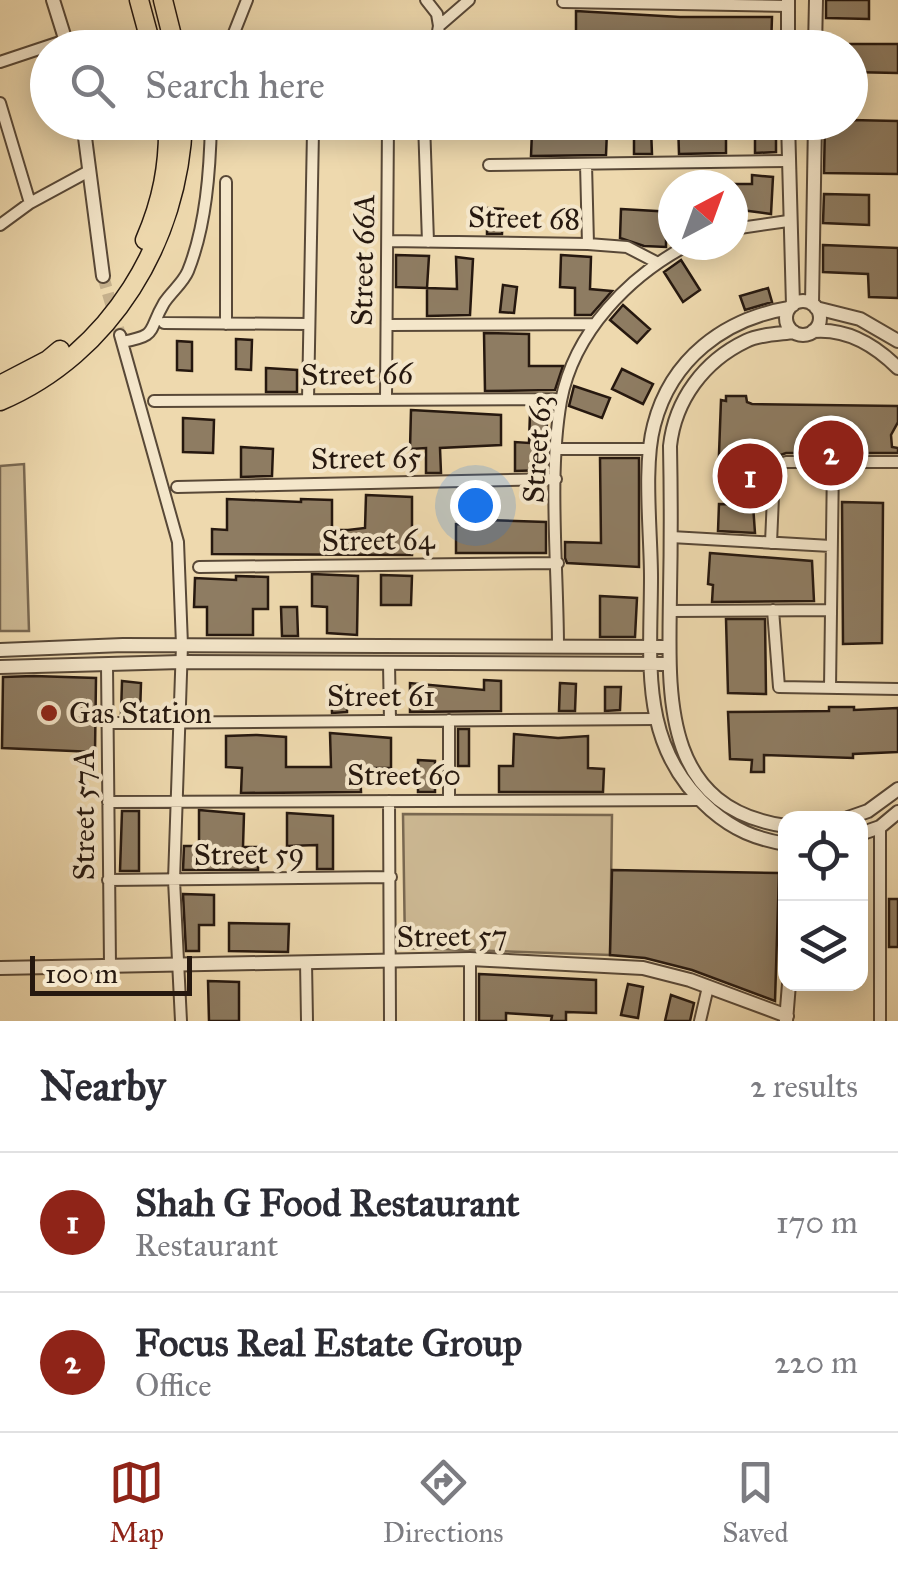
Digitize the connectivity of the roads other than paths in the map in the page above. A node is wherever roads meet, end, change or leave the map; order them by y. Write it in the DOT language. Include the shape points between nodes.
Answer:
graph roads {
  1 [pos="53,0"];
  2 [pos="139,0"];
  3 [pos="162,0"];
  4 [pos="247,0"];
  5 [pos="426,0"];
  6 [pos="469,0"];
  7 [pos="816,0"];
  8 [pos="562,2"];
  9 [pos="788,3"];
  10 [pos="439,26"];
  11 [pos="63,30"];
  12 [pos="147,30"];
  13 [pos="171,30"];
  14 [pos="235,30"];
  15 [pos="438,30"];
  16 [pos="788,30"];
  17 [pos="816,30"];
  18 [pos="30,54"];
  19 [pos="0,62"];
  20 [pos="0,103"];
  21 [pos="85,140"];
  22 [pos="168,140"];
  23 [pos="181,140"];
  24 [pos="209,140"];
  25 [pos="312,140"];
  26 [pos="388,140"];
  27 [pos="425,140"];
  28 [pos="788,140"];
  29 [pos="814,140"];
  30 [pos="788,161"];
  31 [pos="586,164"];
  32 [pos="488,165"];
  33 [pos="89,171"];
  34 [pos="226,182"];
  35 [pos="30,203"];
  36 [pos="788,221"];
  37 [pos="0,225"];
  38 [pos="748,227"];
  39 [pos="388,241"];
  40 [pos="428,242"];
  41 [pos="588,244"];
  42 [pos="660,260"];
  43 [pos="656,262"];
  44 [pos="103,276"];
  45 [pos="791,306"];
  46 [pos="814,306"];
  47 [pos="164,323"];
  48 [pos="226,324"];
  49 [pos="309,324"];
  50 [pos="594,324"];
  51 [pos="387,325"];
  52 [pos="813,331"];
  53 [pos="794,332"];
  54 [pos="898,341"];
  55 [pos="898,368"];
  56 [pos="0,385"];
  57 [pos="386,398"];
  58 [pos="561,399"];
  59 [pos="308,400"];
  60 [pos="0,401"];
  61 [pos="154,401"];
  62 [pos="556,449"];
  63 [pos="650,449"];
  64 [pos="833,462"];
  65 [pos="898,462"];
  66 [pos="556,479"];
  67 [pos="176,487"];
  68 [pos="671,536"];
  69 [pos="772,543"];
  70 [pos="831,546"];
  71 [pos="558,563"];
  72 [pos="198,566"];
  73 [pos="774,610"];
  74 [pos="831,610"];
  75 [pos="670,611"];
  76 [pos="182,645"];
  77 [pos="558,647"];
  78 [pos="651,647"];
  79 [pos="670,647"];
  80 [pos="0,650"];
  81 [pos="180,662"];
  82 [pos="389,664"];
  83 [pos="651,664"];
  84 [pos="669,664"];
  85 [pos="108,666"];
  86 [pos="0,667"];
  87 [pos="830,688"];
  88 [pos="898,688"];
  89 [pos="654,719"];
  90 [pos="449,720"];
  91 [pos="390,721"];
  92 [pos="178,722"];
  93 [pos="108,723"];
  94 [pos="898,788"];
  95 [pos="448,800"];
  96 [pos="700,800"];
  97 [pos="175,801"];
  98 [pos="389,801"];
  99 [pos="108,802"];
  100 [pos="868,811"];
  101 [pos="898,812"];
  102 [pos="778,824"];
  103 [pos="880,827"];
  104 [pos="868,831"];
  105 [pos="778,843"];
  106 [pos="390,877"];
  107 [pos="108,880"];
  108 [pos="174,880"];
  109 [pos="470,959"];
  110 [pos="306,962"];
  111 [pos="391,962"];
  112 [pos="110,964"];
  113 [pos="176,965"];
  114 [pos="0,968"];
  115 [pos="708,987"];
  116 [pos="789,991"];
  117 [pos="787,1018"];
  118 [pos="181,1021"];
  119 [pos="307,1021"];
  120 [pos="390,1021"];
  121 [pos="470,1021"];
  122 [pos="700,1021"];
  123 [pos="880,1021"];
  1 -- 11 [label="street"];
  2 -- 12 [label="highway"];
  3 -- 13 [label="highway"];
  4 -- 14 [label="street"];
  5 -- 10 [label="street"];
  6 -- 10 [label="street"];
  7 -- 17 [label="street"];
  8 -- 9 [label="street"];
  9 -- 16 [label="street"];
  10 -- 15 [label="street"];
  18 -- 19 [label="street"];
  20 -- 35 [label="street"];
  21 -- 33 [label="street"];
  22 -- 56 [label="highway" via="163,192 122,282 73,339"];
  23 -- 60 [label="highway" via="172,205 122,304 56,368"];
  24 -- 76 [label="street" via="199,233 186,276 146,338 121,339 178,542"];
  25 -- 49 [label="street"];
  26 -- 39 [label="street, Street 66A"];
  27 -- 40 [label="street"];
  28 -- 30 [label="street"];
  29 -- 46 [label="street"];
  30 -- 31 [label="street"];
  30 -- 36 [label="street"];
  31 -- 32 [label="street"];
  31 -- 41 [label="street"];
  33 -- 35 [label="street"];
  33 -- 44 [label="street"];
  34 -- 48 [label="street"];
  35 -- 37 [label="street"];
  36 -- 38 [label="street"];
  36 -- 45 [label="street"];
  39 -- 40 [label="street, Street 68"];
  39 -- 51 [label="street, Street 66A"];
  40 -- 41 [label="street, Street 68"];
  41 -- 43 [label="street, Street 68" via="627,247"];
  42 -- 43 [label="street, Street 63"];
  43 -- 50 [label="street, Street 63"];
  45 -- 46 [label="street"];
  45 -- 53 [label="street" via="787,324"];
  45 -- 63 [label="street" via="734,323 692,356 660,408"];
  46 -- 52 [label="street" via="820,318"];
  46 -- 54 [label="street" via="860,319"];
  47 -- 48 [label="street"];
  48 -- 49 [label="street"];
  49 -- 59 [label="street"];
  50 -- 51 [label="street"];
  50 -- 58 [label="street, Street 63"];
  51 -- 57 [label="street, Street 66A"];
  52 -- 53 [label="street"];
  52 -- 55 [label="street" via="866,342"];
  53 -- 68 [label="street" via="749,339 711,364 687,391 672,426"];
  57 -- 58 [label="street, Street 66"];
  57 -- 59 [label="street, Street 66"];
  58 -- 62 [label="street, Street 63"];
  59 -- 61 [label="street, Street 66"];
  62 -- 63 [label="street"];
  62 -- 66 [label="street, Street 63"];
  63 -- 78 [label="street"];
  64 -- 65 [label="street"];
  64 -- 69 [label="street" via="779,465"];
  64 -- 70 [label="street"];
  66 -- 67 [label="street, Street 65"];
  66 -- 71 [label="street, Street 63"];
  68 -- 69 [label="street"];
  68 -- 75 [label="street"];
  69 -- 70 [label="street"];
  70 -- 74 [label="street"];
  71 -- 72 [label="street, Street 64"];
  71 -- 77 [label="street, Street 63"];
  73 -- 74 [label="street"];
  73 -- 75 [label="street"];
  73 -- 87 [label="street" via="779,687"];
  74 -- 87 [label="street"];
  75 -- 79 [label="street"];
  76 -- 77 [label="street"];
  76 -- 80 [label="street"];
  76 -- 81 [label="street"];
  77 -- 78 [label="street"];
  78 -- 79 [label="street"];
  78 -- 83 [label="street"];
  79 -- 84 [label="street"];
  81 -- 82 [label="street"];
  81 -- 85 [label="street"];
  81 -- 92 [label="street"];
  82 -- 83 [label="street"];
  82 -- 91 [label="street"];
  83 -- 84 [label="street"];
  83 -- 89 [label="street"];
  84 -- 102 [label="street" via="671,714 692,771 728,806"];
  85 -- 86 [label="street"];
  85 -- 93 [label="street, Street 57A"];
  87 -- 88 [label="street"];
  89 -- 90 [label="street, Street 61"];
  89 -- 96 [label="street" via="675,771"];
  90 -- 91 [label="street, Street 61"];
  90 -- 95 [label="street"];
  91 -- 92 [label="street, Street 61"];
  92 -- 93 [label="street, Street 61"];
  92 -- 97 [label="street"];
  93 -- 99 [label="street, Street 57A"];
  94 -- 100 [label="street"];
  95 -- 96 [label="street, Street 60"];
  95 -- 98 [label="street, Street 60"];
  96 -- 105 [label="street" via="730,826"];
  97 -- 98 [label="street, Street 60"];
  97 -- 99 [label="street, Street 60"];
  97 -- 108 [label="street"];
  98 -- 106 [label="street"];
  99 -- 107 [label="street, Street 57A"];
  101 -- 103 [label="street"];
  103 -- 104 [label="street"];
  103 -- 123 [label="street"];
  106 -- 108 [label="street, Street 59"];
  106 -- 111 [label="street"];
  107 -- 108 [label="street, Street 59"];
  107 -- 112 [label="street, Street 57A"];
  108 -- 113 [label="street"];
  109 -- 111 [label="street, Street 57"];
  109 -- 115 [label="street, Street 57" via="643,968"];
  109 -- 121 [label="street"];
  110 -- 111 [label="street, Street 57"];
  110 -- 113 [label="street, Street 57"];
  110 -- 119 [label="street"];
  111 -- 120 [label="street"];
  112 -- 113 [label="street, Street 57"];
  112 -- 114 [label="street, Street 57"];
  113 -- 118 [label="street"];
  115 -- 117 [label="street, Street 57"];
  115 -- 122 [label="street"];
  116 -- 117 [label="street"];
}
